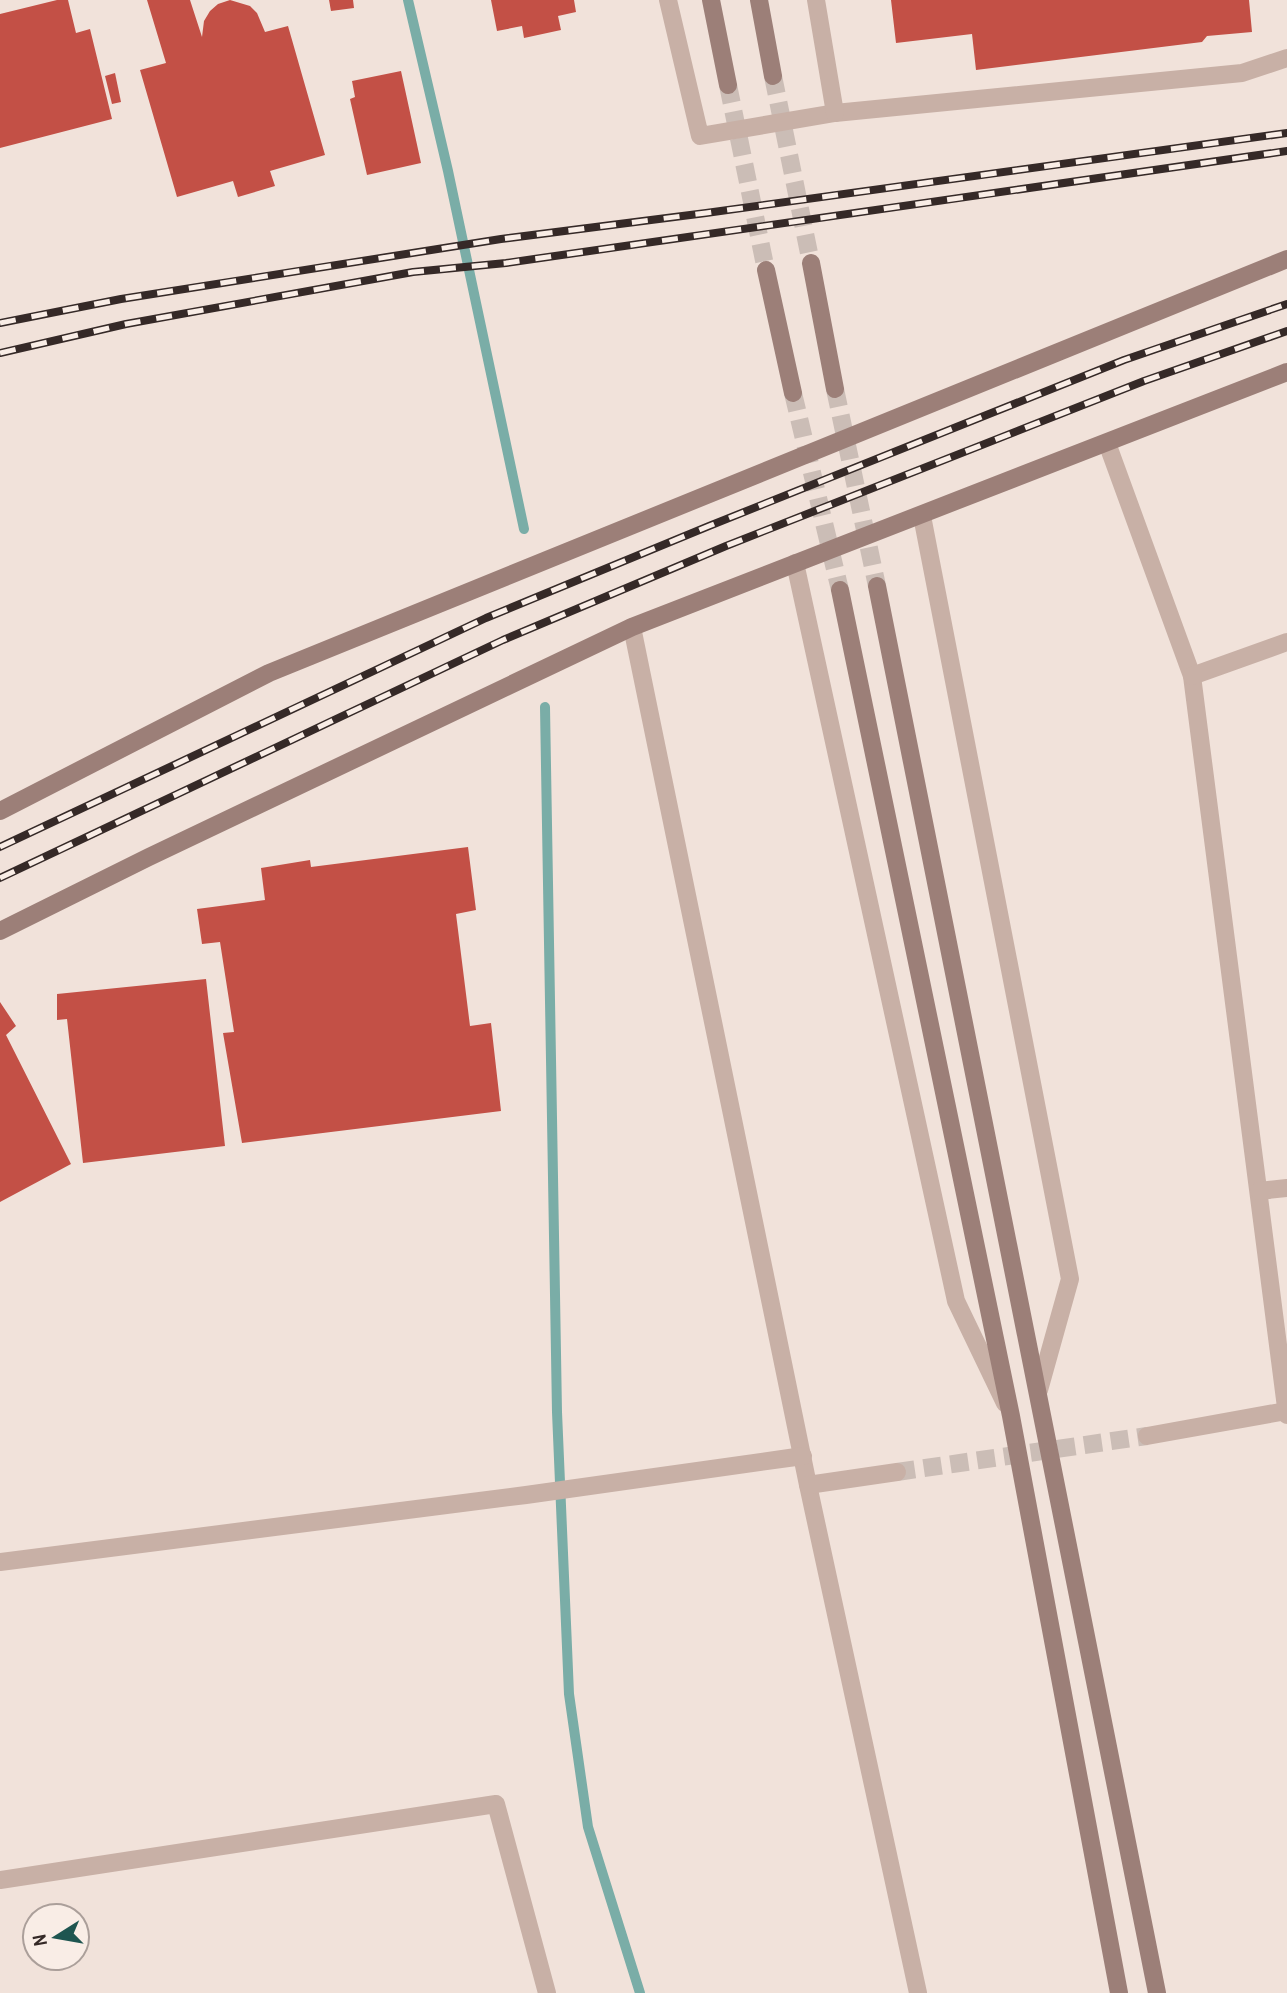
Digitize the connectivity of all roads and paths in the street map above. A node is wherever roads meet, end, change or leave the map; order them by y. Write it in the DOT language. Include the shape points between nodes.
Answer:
graph roads {
  1 [pos="668,0"];
  2 [pos="711,0"];
  3 [pos="759,0"];
  4 [pos="816,0"];
  5 [pos="1287,58"];
  6 [pos="773,76"];
  7 [pos="727,85"];
  8 [pos="835,113"];
  9 [pos="1287,259"];
  10 [pos="811,263"];
  11 [pos="766,270"];
  12 [pos="1287,372"];
  13 [pos="835,389"];
  14 [pos="793,393"];
  15 [pos="1107,443"];
  16 [pos="922,516"];
  17 [pos="795,563"];
  18 [pos="877,586"];
  19 [pos="840,590"];
  20 [pos="632,627"];
  21 [pos="1287,642"];
  22 [pos="1192,676"];
  23 [pos="0,811"];
  24 [pos="0,931"];
  25 [pos="1287,1188"];
  26 [pos="1259,1191"];
  27 [pos="1039,1390"];
  28 [pos="1287,1413"];
  29 [pos="1011,1416"];
  30 [pos="1147,1436"];
  31 [pos="803,1456"];
  32 [pos="897,1472"];
  33 [pos="808,1485"];
  34 [pos="0,1562"];
  35 [pos="0,1880"];
  36 [pos="547,1993"];
  37 [pos="918,1993"];
  38 [pos="1119,1993"];
  39 [pos="1157,1993"];
  1 -- 8 [label="street" via="700,136"];
  2 -- 7 [label="street"];
  3 -- 6 [label="street"];
  4 -- 8 [label="street"];
  5 -- 8 [label="street" via="1242,73"];
  9 -- 23 [label="street" via="269,673"];
  10 -- 13 [label="street"];
  11 -- 14 [label="street"];
  12 -- 15 [label="street"];
  15 -- 16 [label="street"];
  15 -- 22 [label="street"];
  16 -- 17 [label="street"];
  16 -- 27 [label="street" via="1070,1279"];
  17 -- 20 [label="street"];
  17 -- 29 [label="street" via="956,1301"];
  18 -- 27 [label="street"];
  19 -- 29 [label="street"];
  20 -- 24 [label="street"];
  20 -- 31 [label="street"];
  21 -- 22 [label="street"];
  22 -- 26 [label="street"];
  25 -- 26 [label="street"];
  26 -- 28 [label="street"];
  27 -- 39 [label="street"];
  28 -- 30 [label="street"];
  29 -- 38 [label="street"];
  31 -- 33 [label="street"];
  31 -- 34 [label="street"];
  32 -- 33 [label="street"];
  33 -- 37 [label="street"];
  35 -- 36 [label="street" via="496,1804"];
}
